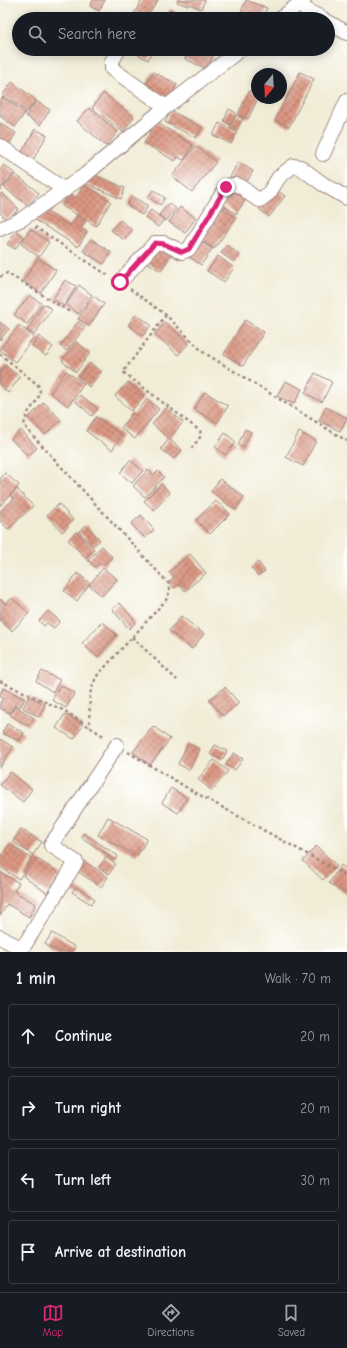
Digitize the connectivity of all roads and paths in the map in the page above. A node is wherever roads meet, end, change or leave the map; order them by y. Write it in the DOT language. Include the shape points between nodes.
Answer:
graph roads {
  1 [pos="301,2"];
  2 [pos="289,12"];
  3 [pos="313,12"];
  4 [pos="335,26"];
  5 [pos="347,33"];
  6 [pos="115,56"];
  7 [pos="232,56"];
  8 [pos="347,101"];
  9 [pos="166,107"];
  10 [pos="0,146"];
  11 [pos="323,154"];
  12 [pos="65,190"];
  13 [pos="347,198"];
  14 [pos="22,219"];
  15 [pos="0,229"];
  16 [pos="0,277"];
  17 [pos="120,282"];
  18 [pos="70,312"];
  19 [pos="166,315"];
  20 [pos="0,354"];
  21 [pos="347,441"];
  22 [pos="191,449"];
  23 [pos="132,638"];
  24 [pos="177,680"];
  25 [pos="0,681"];
  26 [pos="89,727"];
  27 [pos="118,745"];
  28 [pos="347,876"];
  29 [pos="0,937"];
  1 -- 2 [label="street"];
  1 -- 3 [label="street"];
  4 -- 5 [label="street"];
  6 -- 9 [label="street" via="112,69"];
  7 -- 9 [label="street"];
  8 -- 11 [label="street"];
  9 -- 12 [label="street"];
  10 -- 12 [label="street"];
  12 -- 14 [label="street"];
  13 -- 17 [label="street" via="300,167 293,166 279,177 269,193 260,200 253,198 240,186 232,184 226,187 189,249 182,252 155,243"];
  14 -- 15 [label="street"];
  14 -- 17 [label="path"];
  16 -- 18 [label="path" via="7,273"];
  17 -- 19 [label="path"];
  19 -- 21 [label="path" via="203,352"];
  19 -- 22 [label="path" via="123,372 200,432 201,436"];
  20 -- 23 [label="path" via="38,385 40,390 38,399 27,414 24,424 170,584 166,600"];
  23 -- 24 [label="path"];
  23 -- 26 [label="path" via="96,677 90,694"];
  25 -- 26 [label="path" via="64,711"];
  26 -- 27 [label="path"];
  27 -- 28 [label="path" via="189,789"];
  27 -- 29 [label="street" via="51,845 76,862 22,949"];
}
